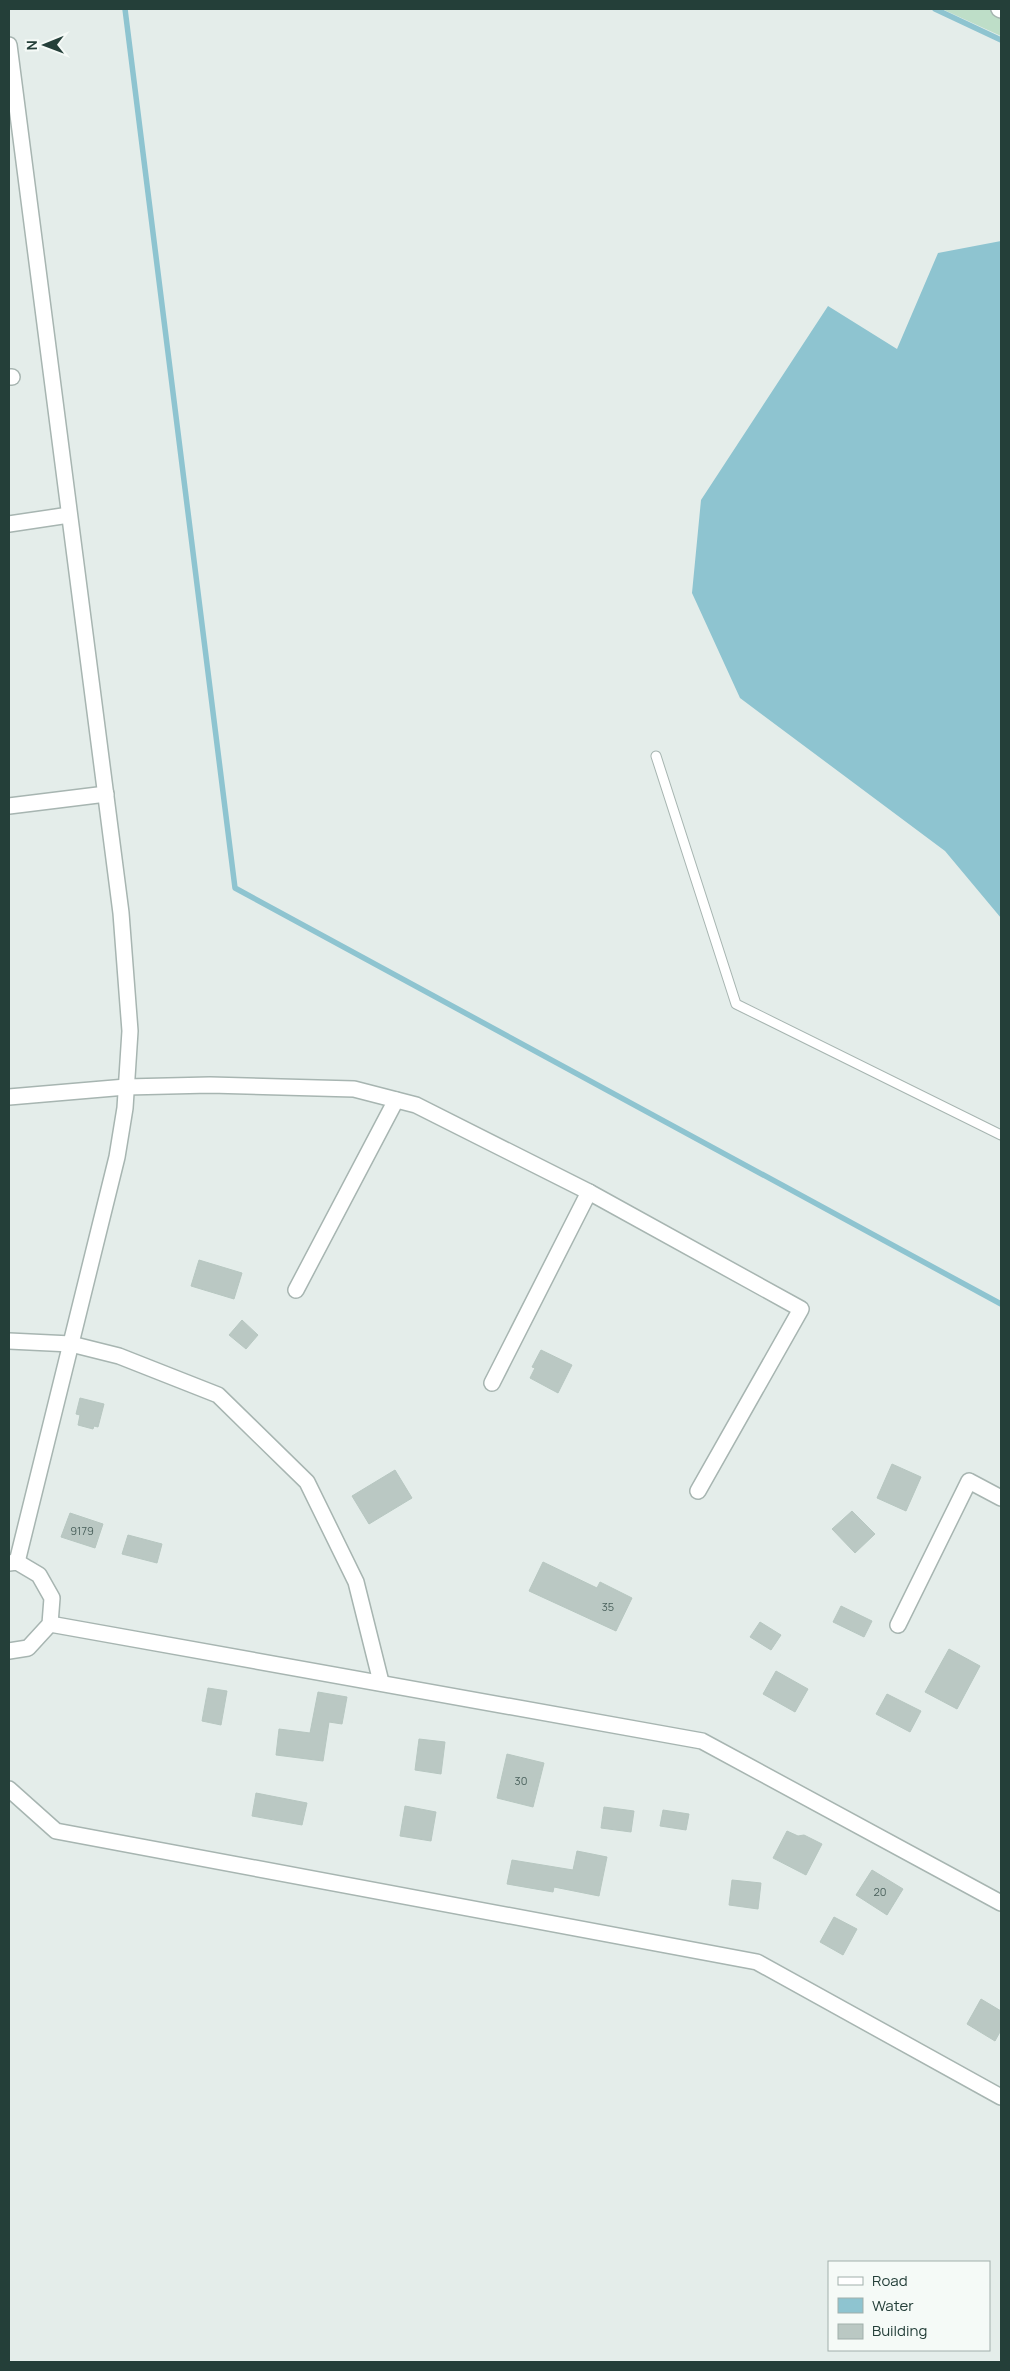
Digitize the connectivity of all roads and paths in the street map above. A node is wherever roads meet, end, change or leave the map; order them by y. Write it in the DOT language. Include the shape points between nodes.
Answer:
graph roads {
  1 [pos="9,45"];
  2 [pos="9,167"];
  3 [pos="24,170"];
  4 [pos="69,515"];
  5 [pos="9,524"];
  6 [pos="656,756"];
  7 [pos="106,794"];
  8 [pos="9,806"];
  9 [pos="126,1087"];
  10 [pos="9,1097"];
  11 [pos="396,1100"];
  12 [pos="1001,1135"];
  13 [pos="589,1192"];
  14 [pos="296,1290"];
  15 [pos="9,1341"];
  16 [pos="71,1344"];
  17 [pos="492,1383"];
  18 [pos="698,1491"];
  19 [pos="1001,1498"];
  20 [pos="13,1562"];
  21 [pos="50,1624"];
  22 [pos="898,1625"];
  23 [pos="9,1651"];
  24 [pos="381,1682"];
  25 [pos="9,1789"];
  26 [pos="1001,1903"];
  27 [pos="1001,2096"];
  1 -- 3 [label="street"];
  2 -- 3 [label="street"];
  3 -- 4 [label="street"];
  4 -- 5 [label="street"];
  4 -- 7 [label="street"];
  6 -- 12 [label="lane" via="736,1004"];
  7 -- 8 [label="street"];
  7 -- 9 [label="street" via="122,913 130,1030"];
  9 -- 10 [label="street"];
  9 -- 11 [label="street" via="210,1085 354,1089"];
  9 -- 16 [label="street" via="117,1157"];
  11 -- 13 [label="street" via="416,1105"];
  11 -- 14 [label="street"];
  13 -- 17 [label="street"];
  13 -- 18 [label="street" via="801,1309"];
  15 -- 16 [label="street"];
  16 -- 20 [label="street"];
  16 -- 24 [label="street" via="119,1356 218,1395 308,1482 356,1582"];
  19 -- 22 [label="street" via="969,1481"];
  20 -- 21 [label="street" via="39,1575 52,1598"];
  21 -- 23 [label="street" via="28,1648"];
  21 -- 24 [label="street"];
  24 -- 26 [label="street" via="702,1741"];
  25 -- 27 [label="street" via="56,1831 757,1962"];
}
